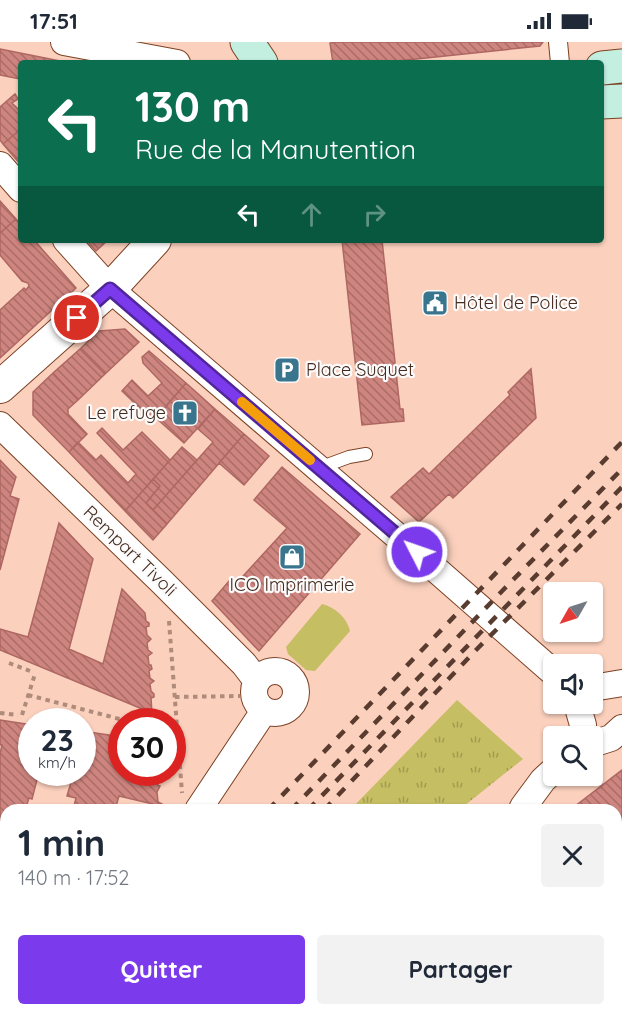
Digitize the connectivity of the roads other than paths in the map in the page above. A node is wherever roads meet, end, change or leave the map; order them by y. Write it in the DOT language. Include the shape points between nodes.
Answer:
graph roads {
  1 [pos="64,42"];
  2 [pos="247,42"];
  3 [pos="558,42"];
  4 [pos="161,60"];
  5 [pos="259,60"];
  6 [pos="560,60"];
  7 [pos="622,66"];
  8 [pos="604,68"];
  9 [pos="622,101"];
  10 [pos="604,102"];
  11 [pos="0,165"];
  12 [pos="18,186"];
  13 [pos="69,243"];
  14 [pos="152,243"];
  15 [pos="110,289"];
  16 [pos="0,387"];
  17 [pos="0,425"];
  18 [pos="366,454"];
  19 [pos="319,468"];
  20 [pos="543,663"];
  21 [pos="622,683"];
  22 [pos="603,686"];
  23 [pos="622,728"];
  24 [pos="603,741"];
  25 [pos="543,780"];
  26 [pos="190,804"];
  27 [pos="525,804"];
  1 -- 4 [label="street"];
  2 -- 5 [label="main road"];
  3 -- 6 [label="street"];
  7 -- 8 [label="main road"];
  9 -- 10 [label="main road"];
  11 -- 12 [label="street"];
  13 -- 15 [label="street"];
  14 -- 15 [label="street"];
  15 -- 16 [label="street"];
  15 -- 19 [label="street"];
  17 -- 26 [label="street, Rempart Tivoli" via="244,664 258,696"];
  18 -- 19 [label="lane"];
  19 -- 20 [label="street"];
  21 -- 22 [label="street"];
  23 -- 24 [label="street"];
  25 -- 27 [label="street"];
}
